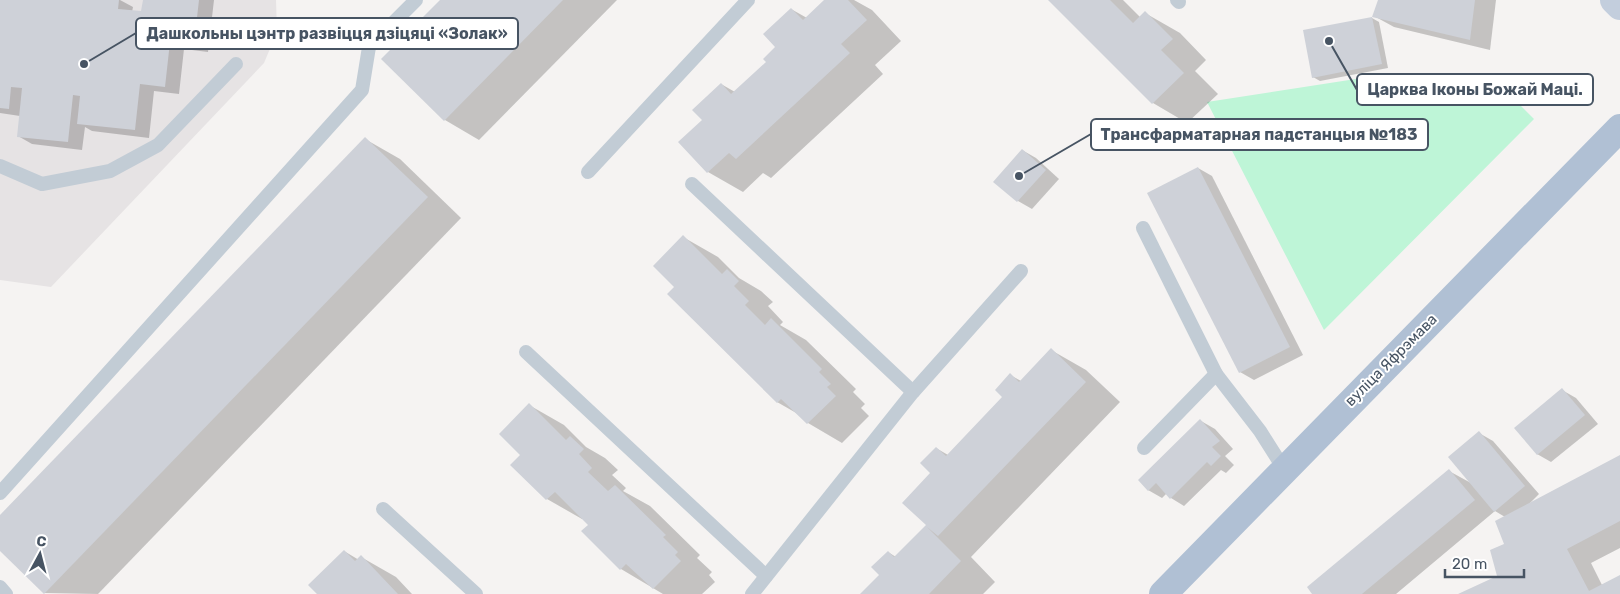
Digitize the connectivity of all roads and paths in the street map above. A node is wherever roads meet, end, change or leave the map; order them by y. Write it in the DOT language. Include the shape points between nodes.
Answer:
graph roads {
  1 [pos="416,0"];
  2 [pos="748,0"];
  3 [pos="1614,0"];
  4 [pos="1620,6"];
  5 [pos="236,64"];
  6 [pos="1620,128"];
  7 [pos="0,166"];
  8 [pos="588,172"];
  9 [pos="692,184"];
  10 [pos="1142,228"];
  11 [pos="1021,270"];
  12 [pos="526,352"];
  13 [pos="1216,374"];
  14 [pos="913,392"];
  15 [pos="1144,448"];
  16 [pos="1284,469"];
  17 [pos="0,493"];
  18 [pos="383,509"];
  19 [pos="766,576"];
  20 [pos="0,587"];
  21 [pos="6,594"];
  22 [pos="476,594"];
  23 [pos="752,594"];
  24 [pos="1163,594"];
  1 -- 17 [label="lane" via="370,47 362,90"];
  2 -- 8 [label="lane"];
  3 -- 4 [label="street"];
  5 -- 7 [label="lane" via="158,145 110,171 42,184"];
  6 -- 16 [label="main road, вуліца Яфрэмава"];
  9 -- 14 [label="lane"];
  10 -- 13 [label="lane"];
  11 -- 14 [label="lane"];
  12 -- 19 [label="lane"];
  13 -- 15 [label="lane"];
  13 -- 16 [label="lane" via="1260,431"];
  14 -- 19 [label="lane"];
  16 -- 24 [label="main road, вуліца Яфрэмава"];
  18 -- 22 [label="lane"];
  19 -- 23 [label="lane"];
  20 -- 21 [label="lane"];
}
